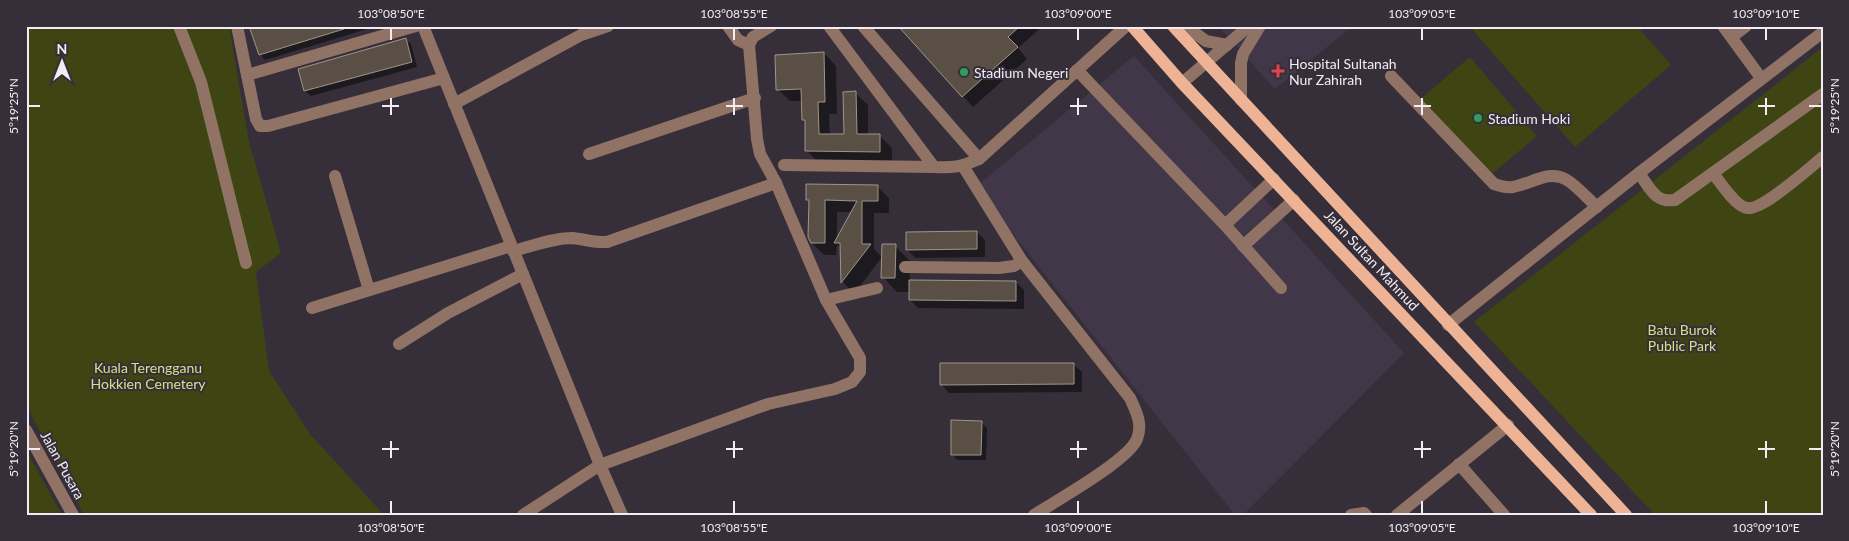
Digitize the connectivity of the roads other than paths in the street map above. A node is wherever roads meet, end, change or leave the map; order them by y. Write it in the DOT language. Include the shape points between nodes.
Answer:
graph roads {
  1 [pos="179,26"];
  2 [pos="237,26"];
  3 [pos="416,26"];
  4 [pos="423,26"];
  5 [pos="608,26"];
  6 [pos="728,26"];
  7 [pos="772,26"];
  8 [pos="829,26"];
  9 [pos="863,26"];
  10 [pos="1126,26"];
  11 [pos="1132,26"];
  12 [pos="1173,26"];
  13 [pos="1184,26"];
  14 [pos="1250,26"];
  15 [pos="1260,26"];
  16 [pos="1724,26"];
  17 [pos="1746,26"];
  18 [pos="1820,26"];
  19 [pos="1823,30"];
  20 [pos="580,31"];
  21 [pos="1732,37"];
  22 [pos="749,45"];
  23 [pos="1227,45"];
  24 [pos="1206,62"];
  25 [pos="1077,70"];
  26 [pos="247,75"];
  27 [pos="1392,76"];
  28 [pos="444,78"];
  29 [pos="1761,78"];
  30 [pos="1182,83"];
  31 [pos="1823,94"];
  32 [pos="754,98"];
  33 [pos="1241,100"];
  34 [pos="454,104"];
  35 [pos="589,154"];
  36 [pos="1823,157"];
  37 [pos="979,159"];
  38 [pos="784,165"];
  39 [pos="963,166"];
  40 [pos="934,167"];
  41 [pos="1639,173"];
  42 [pos="1713,173"];
  43 [pos="335,176"];
  44 [pos="1274,179"];
  45 [pos="776,183"];
  46 [pos="1294,200"];
  47 [pos="1597,207"];
  48 [pos="1224,225"];
  49 [pos="1243,246"];
  50 [pos="512,248"];
  51 [pos="1022,261"];
  52 [pos="246,263"];
  53 [pos="905,267"];
  54 [pos="523,274"];
  55 [pos="877,288"];
  56 [pos="1280,288"];
  57 [pos="369,290"];
  58 [pos="826,300"];
  59 [pos="312,308"];
  60 [pos="1448,325"];
  61 [pos="399,344"];
  62 [pos="1508,425"];
  63 [pos="26,430"];
  64 [pos="1459,464"];
  65 [pos="600,465"];
  66 [pos="73,515"];
  67 [pos="523,515"];
  68 [pos="622,515"];
  69 [pos="1034,515"];
  70 [pos="1351,515"];
  71 [pos="1366,515"];
  72 [pos="1398,515"];
  73 [pos="1504,515"];
  74 [pos="1591,515"];
  75 [pos="1626,515"];
  1 -- 52 [label="street" via="201,82"];
  2 -- 26 [label="street"];
  3 -- 26 [label="street"];
  4 -- 28 [label="street"];
  5 -- 20 [label="street"];
  6 -- 22 [label="street" via="738,40"];
  7 -- 22 [label="street" via="753,37"];
  8 -- 40 [label="street"];
  9 -- 37 [label="street"];
  10 -- 25 [label="street"];
  11 -- 30 [label="main road, Jalan Sultan Mahmud"];
  12 -- 24 [label="main road, Jalan Sultan Mahmud"];
  13 -- 23 [label="street" via="1206,41"];
  14 -- 23 [label="street"];
  15 -- 33 [label="street" via="1243,54"];
  16 -- 21 [label="street"];
  17 -- 21 [label="street"];
  18 -- 19 [label="street"];
  19 -- 29 [label="street"];
  20 -- 34 [label="street"];
  21 -- 29 [label="street"];
  22 -- 32 [label="street"];
  23 -- 24 [label="street"];
  24 -- 30 [label="street"];
  24 -- 33 [label="main road, Jalan Sultan Mahmud"];
  25 -- 37 [label="street"];
  25 -- 48 [label="street"];
  26 -- 28 [label="street" via="260,126"];
  27 -- 47 [label="street" via="1494,184 1514,187 1553,176 1566,180"];
  28 -- 34 [label="street"];
  29 -- 41 [label="street"];
  30 -- 44 [label="main road, Jalan Sultan Mahmud"];
  31 -- 42 [label="street"];
  32 -- 35 [label="street"];
  32 -- 45 [label="street" via="760,154"];
  33 -- 60 [label="main road, Jalan Sultan Mahmud"];
  34 -- 50 [label="street"];
  36 -- 42 [label="street" via="1761,206 1748,209 1738,204"];
  37 -- 39 [label="street"];
  38 -- 40 [label="street"];
  39 -- 40 [label="street"];
  39 -- 51 [label="street"];
  41 -- 42 [label="street" via="1658,198 1666,201 1675,200"];
  41 -- 47 [label="street"];
  43 -- 57 [label="street"];
  44 -- 46 [label="main road, Jalan Sultan Mahmud"];
  44 -- 48 [label="street"];
  45 -- 50 [label="street" via="607,242 564,238"];
  45 -- 58 [label="street"];
  46 -- 49 [label="street"];
  46 -- 62 [label="main road, Jalan Sultan Mahmud"];
  47 -- 60 [label="street"];
  48 -- 49 [label="street"];
  49 -- 56 [label="street"];
  50 -- 54 [label="street"];
  50 -- 57 [label="street"];
  51 -- 53 [label="street" via="999,268"];
  51 -- 69 [label="street" via="1130,398 1139,428 1132,447 1102,472"];
  54 -- 61 [label="street" via="448,313"];
  54 -- 65 [label="street"];
  55 -- 58 [label="street"];
  57 -- 59 [label="street"];
  58 -- 65 [label="street" via="860,358 860,372 852,382 836,389 768,404"];
  60 -- 75 [label="main road, Jalan Sultan Mahmud"];
  62 -- 64 [label="street"];
  62 -- 74 [label="main road, Jalan Sultan Mahmud"];
  63 -- 66 [label="street, Jalan Pusara"];
  64 -- 72 [label="street"];
  64 -- 73 [label="street"];
  65 -- 67 [label="street"];
  65 -- 68 [label="street"];
  70 -- 71 [label="street"];
}
